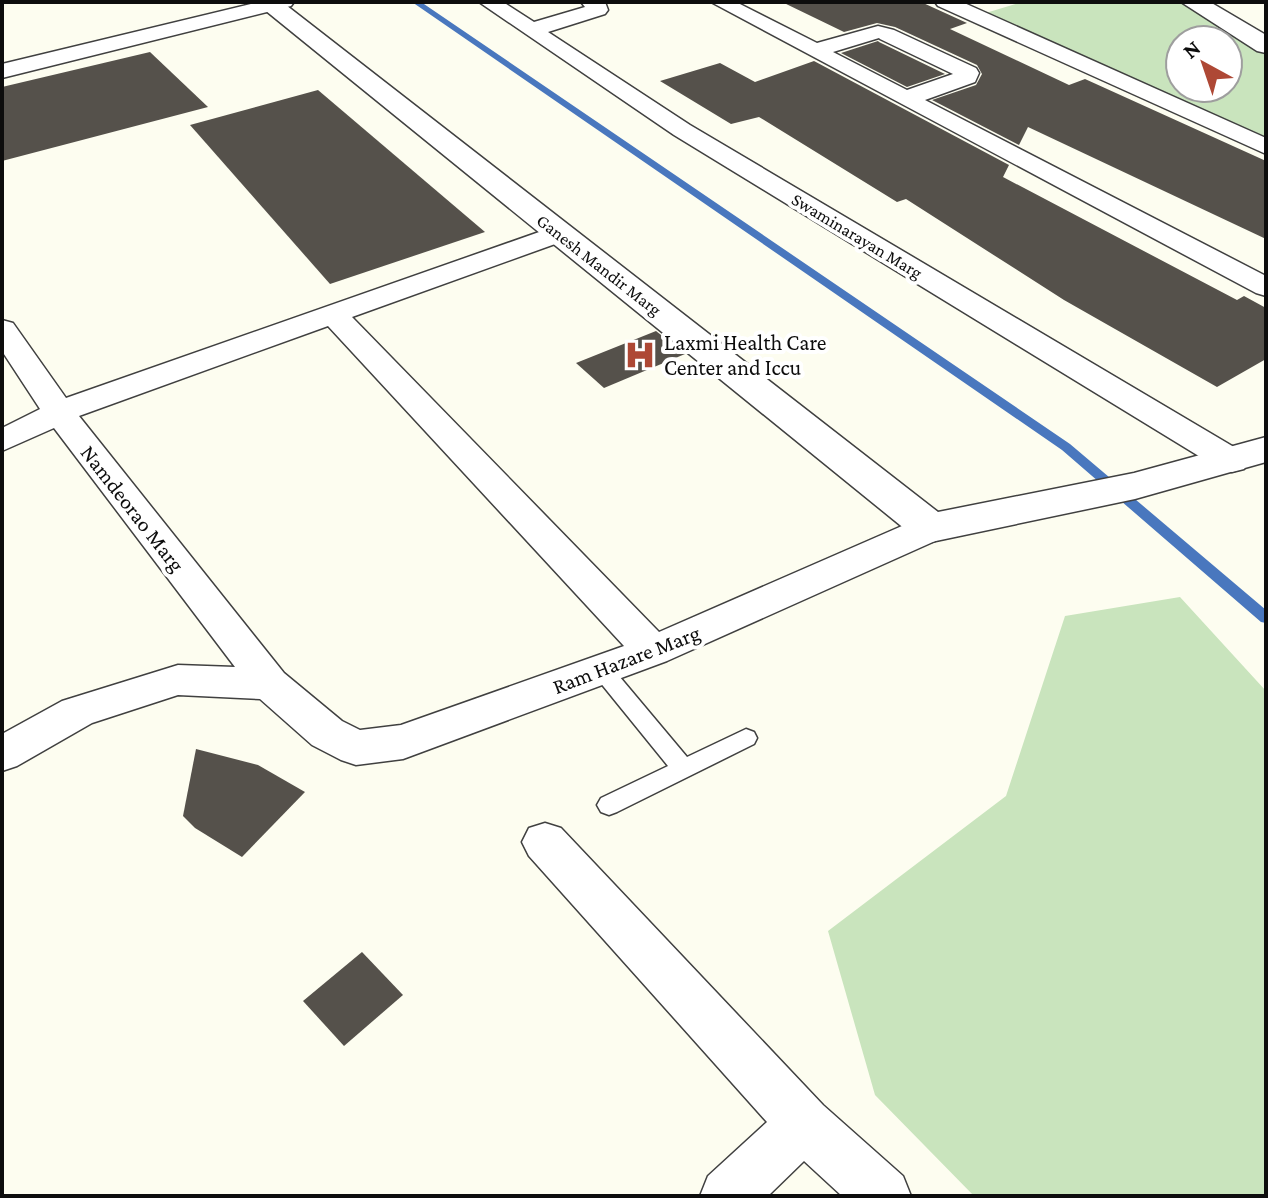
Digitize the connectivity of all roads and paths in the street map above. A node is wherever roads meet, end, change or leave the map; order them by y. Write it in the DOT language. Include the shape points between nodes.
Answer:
graph roads {
  1 [pos="489,2"];
  2 [pos="591,2"];
  3 [pos="721,2"];
  4 [pos="987,2"];
  5 [pos="1193,2"];
  6 [pos="274,3"];
  7 [pos="954,6"];
  8 [pos="531,30"];
  9 [pos="1266,46"];
  10 [pos="834,51"];
  11 [pos="2,71"];
  12 [pos="912,91"];
  13 [pos="1266,147"];
  14 [pos="559,233"];
  15 [pos="1266,287"];
  16 [pos="333,314"];
  17 [pos="2,329"];
  18 [pos="59,412"];
  19 [pos="10,434"];
  20 [pos="1249,455"];
  21 [pos="931,528"];
  22 [pos="653,651"];
  23 [pos="602,670"];
  24 [pos="270,684"];
  25 [pos="746,738"];
  26 [pos="2,754"];
  27 [pos="684,769"];
  28 [pos="609,805"];
  29 [pos="545,842"];
  30 [pos="804,1124"];
  31 [pos="728,1196"];
  32 [pos="883,1196"];
  1 -- 8 [label="street, Swaminarayan Marg"];
  2 -- 8 [label="street" via="598,10"];
  3 -- 10 [label="street"];
  4 -- 7 [label="street"];
  5 -- 9 [label="street"];
  6 -- 11 [label="street"];
  6 -- 14 [label="street, Ganesh Mandir Marg"];
  7 -- 13 [label="street"];
  8 -- 20 [label="street, Swaminarayan Marg" via="682,130"];
  10 -- 12 [label="street"];
  10 -- 12 [label="street" via="878,32 968,73"];
  12 -- 15 [label="street"];
  14 -- 16 [label="street"];
  14 -- 21 [label="street, Ganesh Mandir Marg"];
  16 -- 18 [label="street"];
  16 -- 22 [label="street"];
  17 -- 18 [label="street, Namdeorao Marg"];
  18 -- 19 [label="street"];
  18 -- 24 [label="street, Namdeorao Marg"];
  20 -- 21 [label="street, Ram Hazare Marg" via="1135,486"];
  21 -- 22 [label="street, Ram Hazare Marg"];
  22 -- 23 [label="street, Ram Hazare Marg"];
  23 -- 24 [label="street, Ram Hazare Marg" via="403,742 356,748 327,733"];
  23 -- 27 [label="lane"];
  24 -- 26 [label="street" via="178,680 77,712"];
  25 -- 27 [label="lane"];
  27 -- 28 [label="lane"];
  29 -- 30 [label="street"];
  30 -- 31 [label="street"];
  30 -- 32 [label="street"];
}
